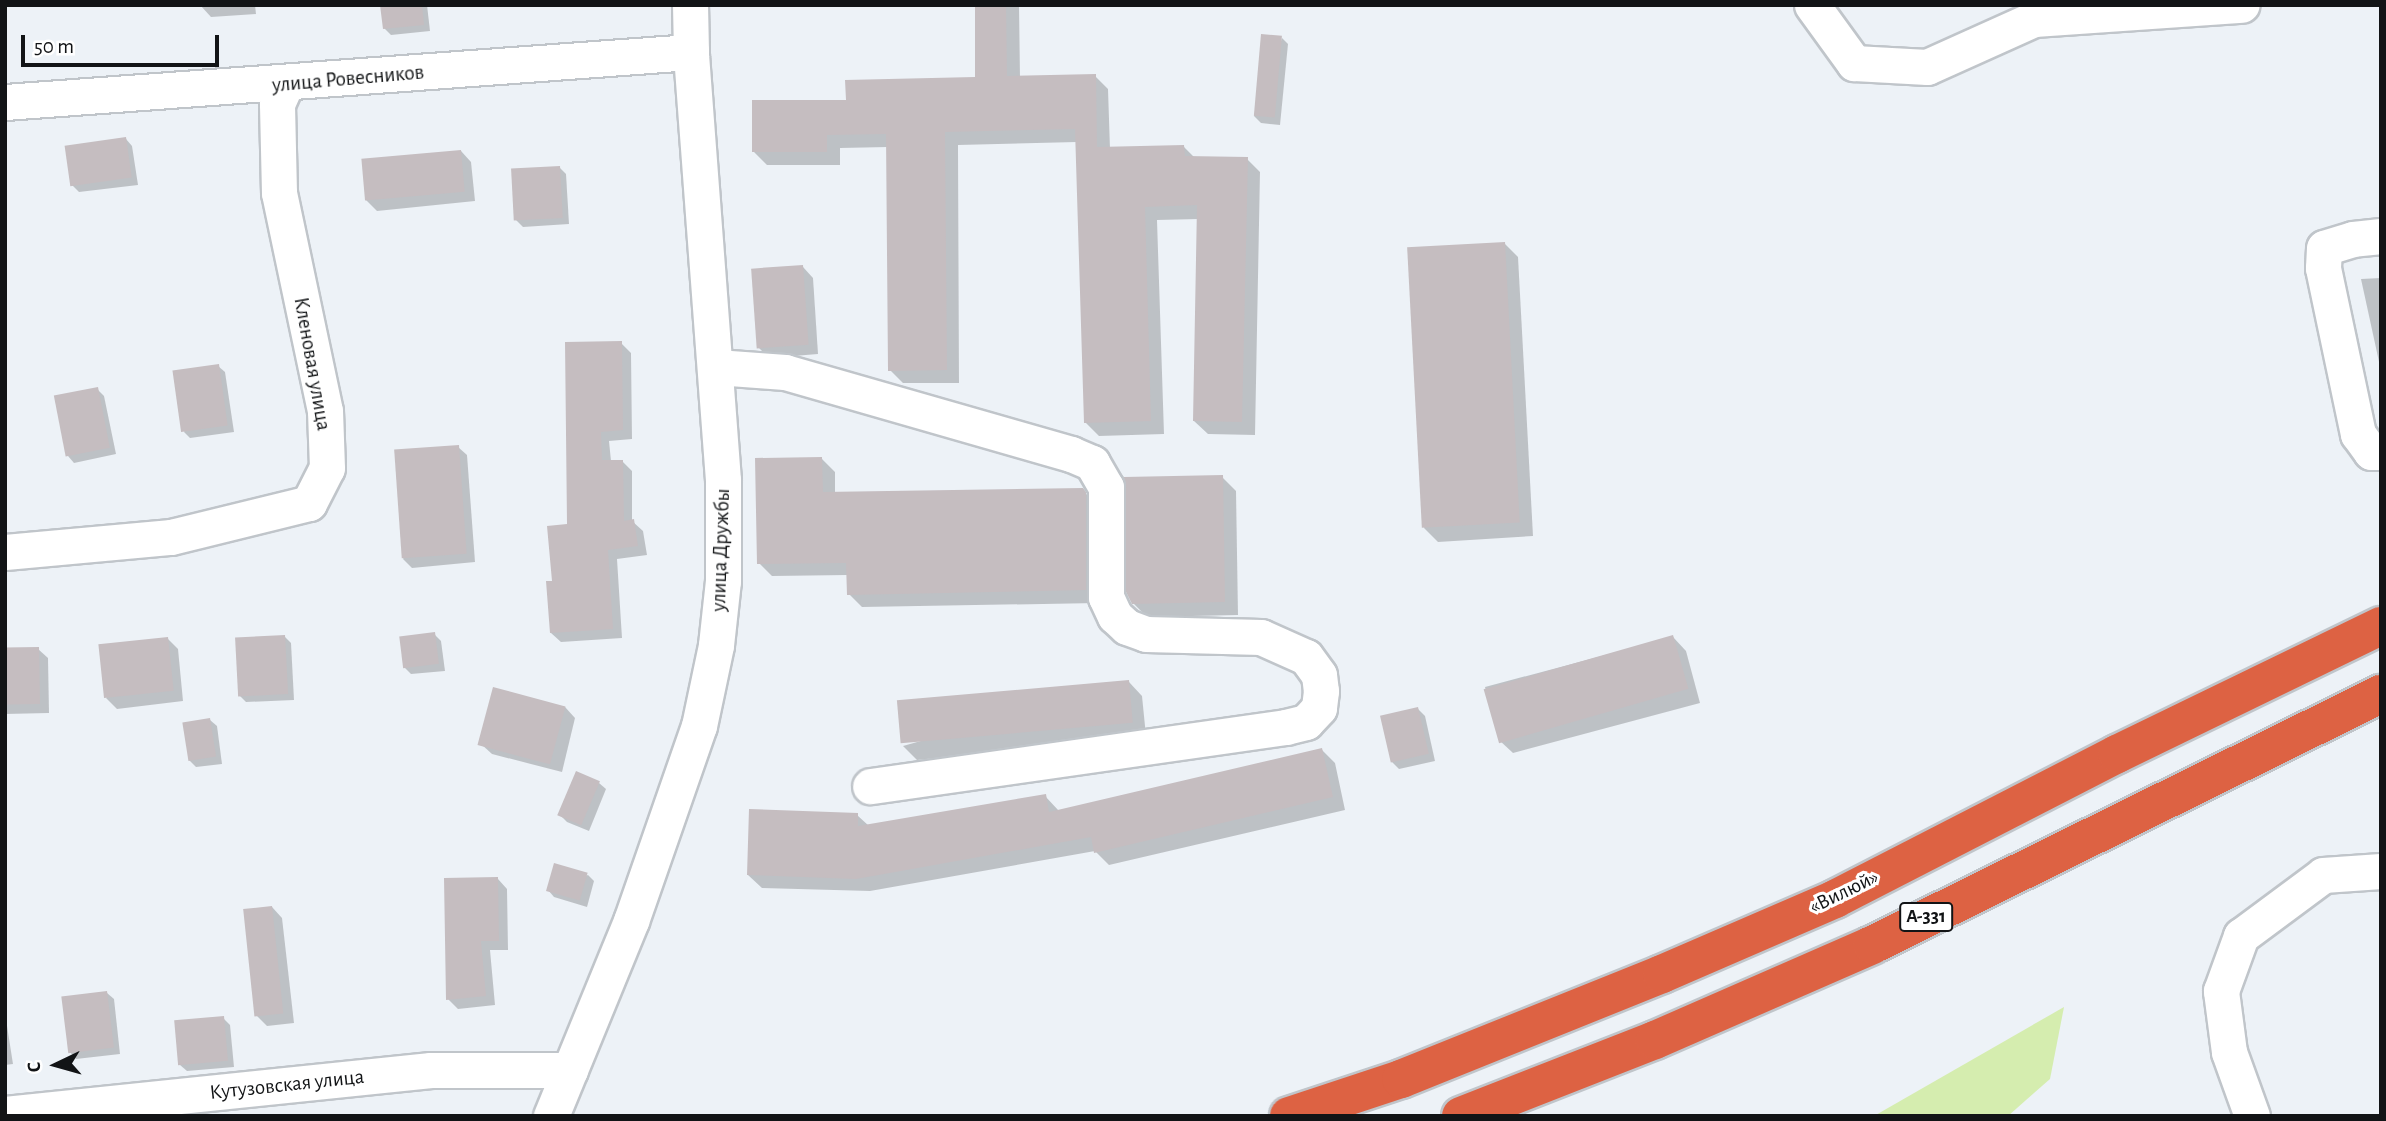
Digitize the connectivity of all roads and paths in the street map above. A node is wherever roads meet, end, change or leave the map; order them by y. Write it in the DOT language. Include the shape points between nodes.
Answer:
graph roads {
  1 [pos="691,5"];
  2 [pos="1812,5"];
  3 [pos="2242,5"];
  4 [pos="691,52"];
  5 [pos="286,84"];
  6 [pos="5,102"];
  7 [pos="2381,236"];
  8 [pos="716,367"];
  9 [pos="2381,452"];
  10 [pos="5,552"];
  11 [pos="2381,626"];
  12 [pos="2381,694"];
  13 [pos="870,786"];
  14 [pos="2381,871"];
  15 [pos="570,1070"];
  16 [pos="5,1114"];
  17 [pos="551,1116"];
  18 [pos="1289,1116"];
  19 [pos="1461,1116"];
  20 [pos="2252,1116"];
  1 -- 4 [label="street, улица Дружбы"];
  2 -- 3 [label="street" via="1854,63 1927,67 2034,19"];
  4 -- 5 [label="street, улица Ровесников"];
  4 -- 8 [label="street, улица Дружбы"];
  5 -- 6 [label="street, улица Ровесников"];
  5 -- 10 [label="street, Кленовая улица" via="277,104 279,193 325,411 327,468 309,503 171,537"];
  7 -- 9 [label="street" via="2324,248 2323,268 2358,433 2371,452"];
  8 -- 13 [label="street" via="785,372 1092,463 1107,486 1106,597 1115,616 1146,634 1261,637 1306,657 1319,675 1318,708 1306,722 1286,727"];
  8 -- 15 [label="street, улица Дружбы" via="723,581 709,688 631,921"];
  11 -- 18 [label="highway, «Вилюй» / А-331" via="2117,754 1835,899 1401,1079"];
  12 -- 19 [label="highway, А-331" via="1871,945 1655,1040"];
  14 -- 20 [label="street" via="2323,875 2241,936 2221,990 2228,1052"];
  15 -- 16 [label="street, Кутузовская улица" via="431,1070"];
  15 -- 17 [label="street, улица Дружбы"];
}
